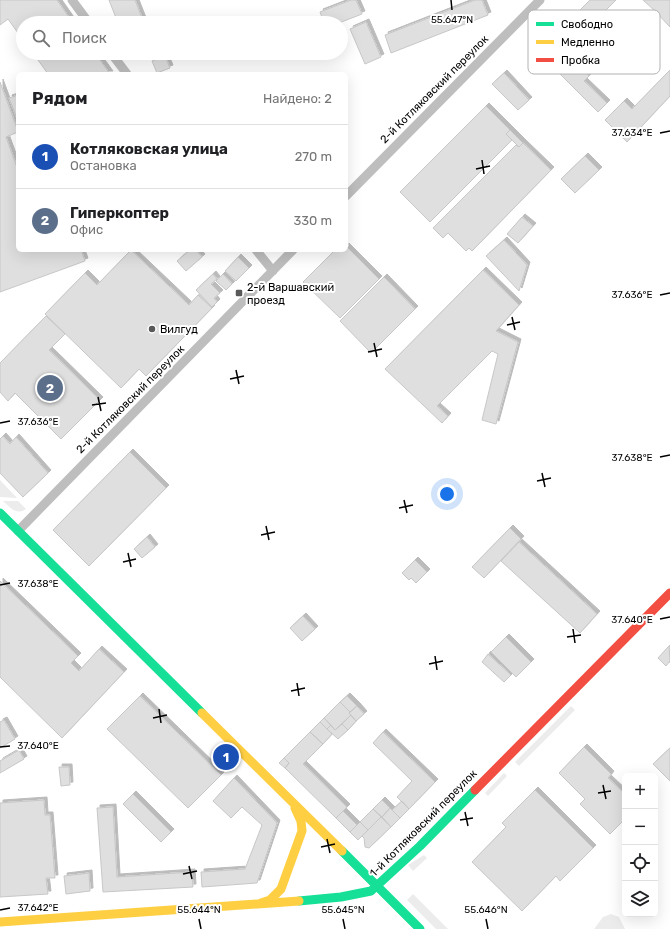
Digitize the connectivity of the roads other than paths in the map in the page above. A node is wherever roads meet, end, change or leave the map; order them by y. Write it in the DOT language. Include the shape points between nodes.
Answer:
graph roads {
  1 [pos="72,0"];
  2 [pos="540,0"];
  3 [pos="530,10"];
  4 [pos="528,12"];
  5 [pos="84,16"];
  6 [pos="116,60"];
  7 [pos="125,72"];
  8 [pos="348,194"];
  9 [pos="258,252"];
  10 [pos="291,252"];
  11 [pos="273,270"];
  12 [pos="0,513"];
  13 [pos="18,531"];
  14 [pos="670,593"];
  15 [pos="294,805"];
  16 [pos="377,886"];
  17 [pos="253,905"];
  18 [pos="0,922"];
  19 [pos="420,929"];
  1 -- 5 [label="street"];
  2 -- 3 [label="street, 2-й Котляковский переулок"];
  4 -- 8 [label="street, 2-й Котляковский переулок"];
  6 -- 7 [label="street"];
  9 -- 11 [label="street"];
  10 -- 11 [label="street, 2-й Котляковский переулок"];
  11 -- 13 [label="street, 2-й Котляковский переулок"];
  12 -- 13 [label="street"];
  13 -- 15 [label="street"];
  14 -- 16 [label="street, 1-й Котляковский переулок" via="420,846"];
  15 -- 16 [label="street"];
  15 -- 17 [label="street" via="302,831 281,889 270,900"];
  16 -- 17 [label="street, 1-й Котляковский переулок" via="371,891 354,895"];
  16 -- 19 [label="street"];
  17 -- 18 [label="street, 1-й Котляковский переулок"];
}
